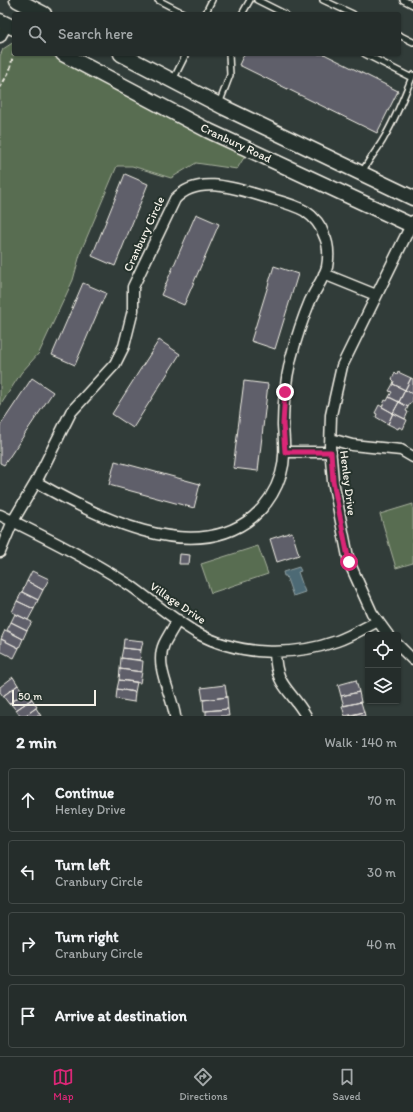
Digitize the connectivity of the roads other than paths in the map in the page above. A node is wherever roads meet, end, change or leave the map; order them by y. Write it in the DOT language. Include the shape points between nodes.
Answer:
graph roads {
  1 [pos="17,0"];
  2 [pos="158,0"];
  3 [pos="212,0"];
  4 [pos="250,0"];
  5 [pos="257,0"];
  6 [pos="323,0"];
  7 [pos="403,0"];
  8 [pos="33,3"];
  9 [pos="413,5"];
  10 [pos="42,12"];
  11 [pos="181,12"];
  12 [pos="206,12"];
  13 [pos="243,12"];
  14 [pos="281,12"];
  15 [pos="349,12"];
  16 [pos="401,36"];
  17 [pos="413,42"];
  18 [pos="66,56"];
  19 [pos="125,56"];
  20 [pos="185,56"];
  21 [pos="229,56"];
  22 [pos="369,56"];
  23 [pos="412,76"];
  24 [pos="173,81"];
  25 [pos="218,105"];
  26 [pos="362,174"];
  27 [pos="413,198"];
  28 [pos="412,224"];
  29 [pos="324,274"];
  30 [pos="376,295"];
  31 [pos="331,439"];
  32 [pos="285,452"];
  33 [pos="331,452"];
  34 [pos="413,457"];
  35 [pos="36,482"];
  36 [pos="0,515"];
  37 [pos="13,521"];
  38 [pos="0,552"];
  39 [pos="178,620"];
  40 [pos="378,621"];
  41 [pos="386,632"];
  42 [pos="401,648"];
  43 [pos="275,652"];
  44 [pos="413,660"];
  45 [pos="175,716"];
  46 [pos="306,716"];
  1 -- 8 [label="main road"];
  2 -- 11 [label="lane"];
  3 -- 12 [label="lane"];
  4 -- 13 [label="lane"];
  5 -- 14 [label="lane"];
  6 -- 15 [label="lane"];
  7 -- 9 [label="lane"];
  8 -- 10 [label="main road"];
  16 -- 17 [label="lane"];
  18 -- 28 [label="main road, Cranbury Road" via="209,131"];
  19 -- 24 [label="main road"];
  20 -- 24 [label="lane"];
  21 -- 25 [label="lane" via="230,75"];
  22 -- 23 [label="lane"];
  23 -- 26 [label="lane" via="384,140 369,158"];
  24 -- 25 [label="main road"];
  25 -- 26 [label="main road"];
  26 -- 27 [label="main road"];
  28 -- 30 [label="street, Henley Drive"];
  29 -- 30 [label="street"];
  29 -- 32 [label="street, Cranbury Circle" via="298,330 290,361 284,416"];
  29 -- 35 [label="street, Cranbury Circle" via="328,258 325,237 320,227 305,211 215,185 194,187 179,194 133,287 133,310 124,346 115,364 71,412"];
  30 -- 31 [label="street, Henley Drive" via="342,366 331,415"];
  31 -- 33 [label="street, Henley Drive"];
  31 -- 34 [label="street" via="352,445 401,450"];
  32 -- 33 [label="street"];
  32 -- 35 [label="street, Cranbury Circle" via="276,487 257,514 233,530 206,538 154,533 120,524"];
  33 -- 40 [label="street, Henley Drive" via="333,481 349,562"];
  35 -- 37 [label="street"];
  36 -- 37 [label="street, Village Drive"];
  37 -- 38 [label="street"];
  37 -- 39 [label="street, Village Drive" via="74,552 130,586"];
  39 -- 43 [label="street, Village Drive" via="195,632 223,643"];
  39 -- 45 [label="street" via="164,645 162,654 162,668"];
  40 -- 41 [label="street, Henley Drive"];
  40 -- 43 [label="street, Village Drive" via="355,634 320,646"];
  42 -- 44 [label="street"];
  43 -- 46 [label="street" via="279,679"];
}
